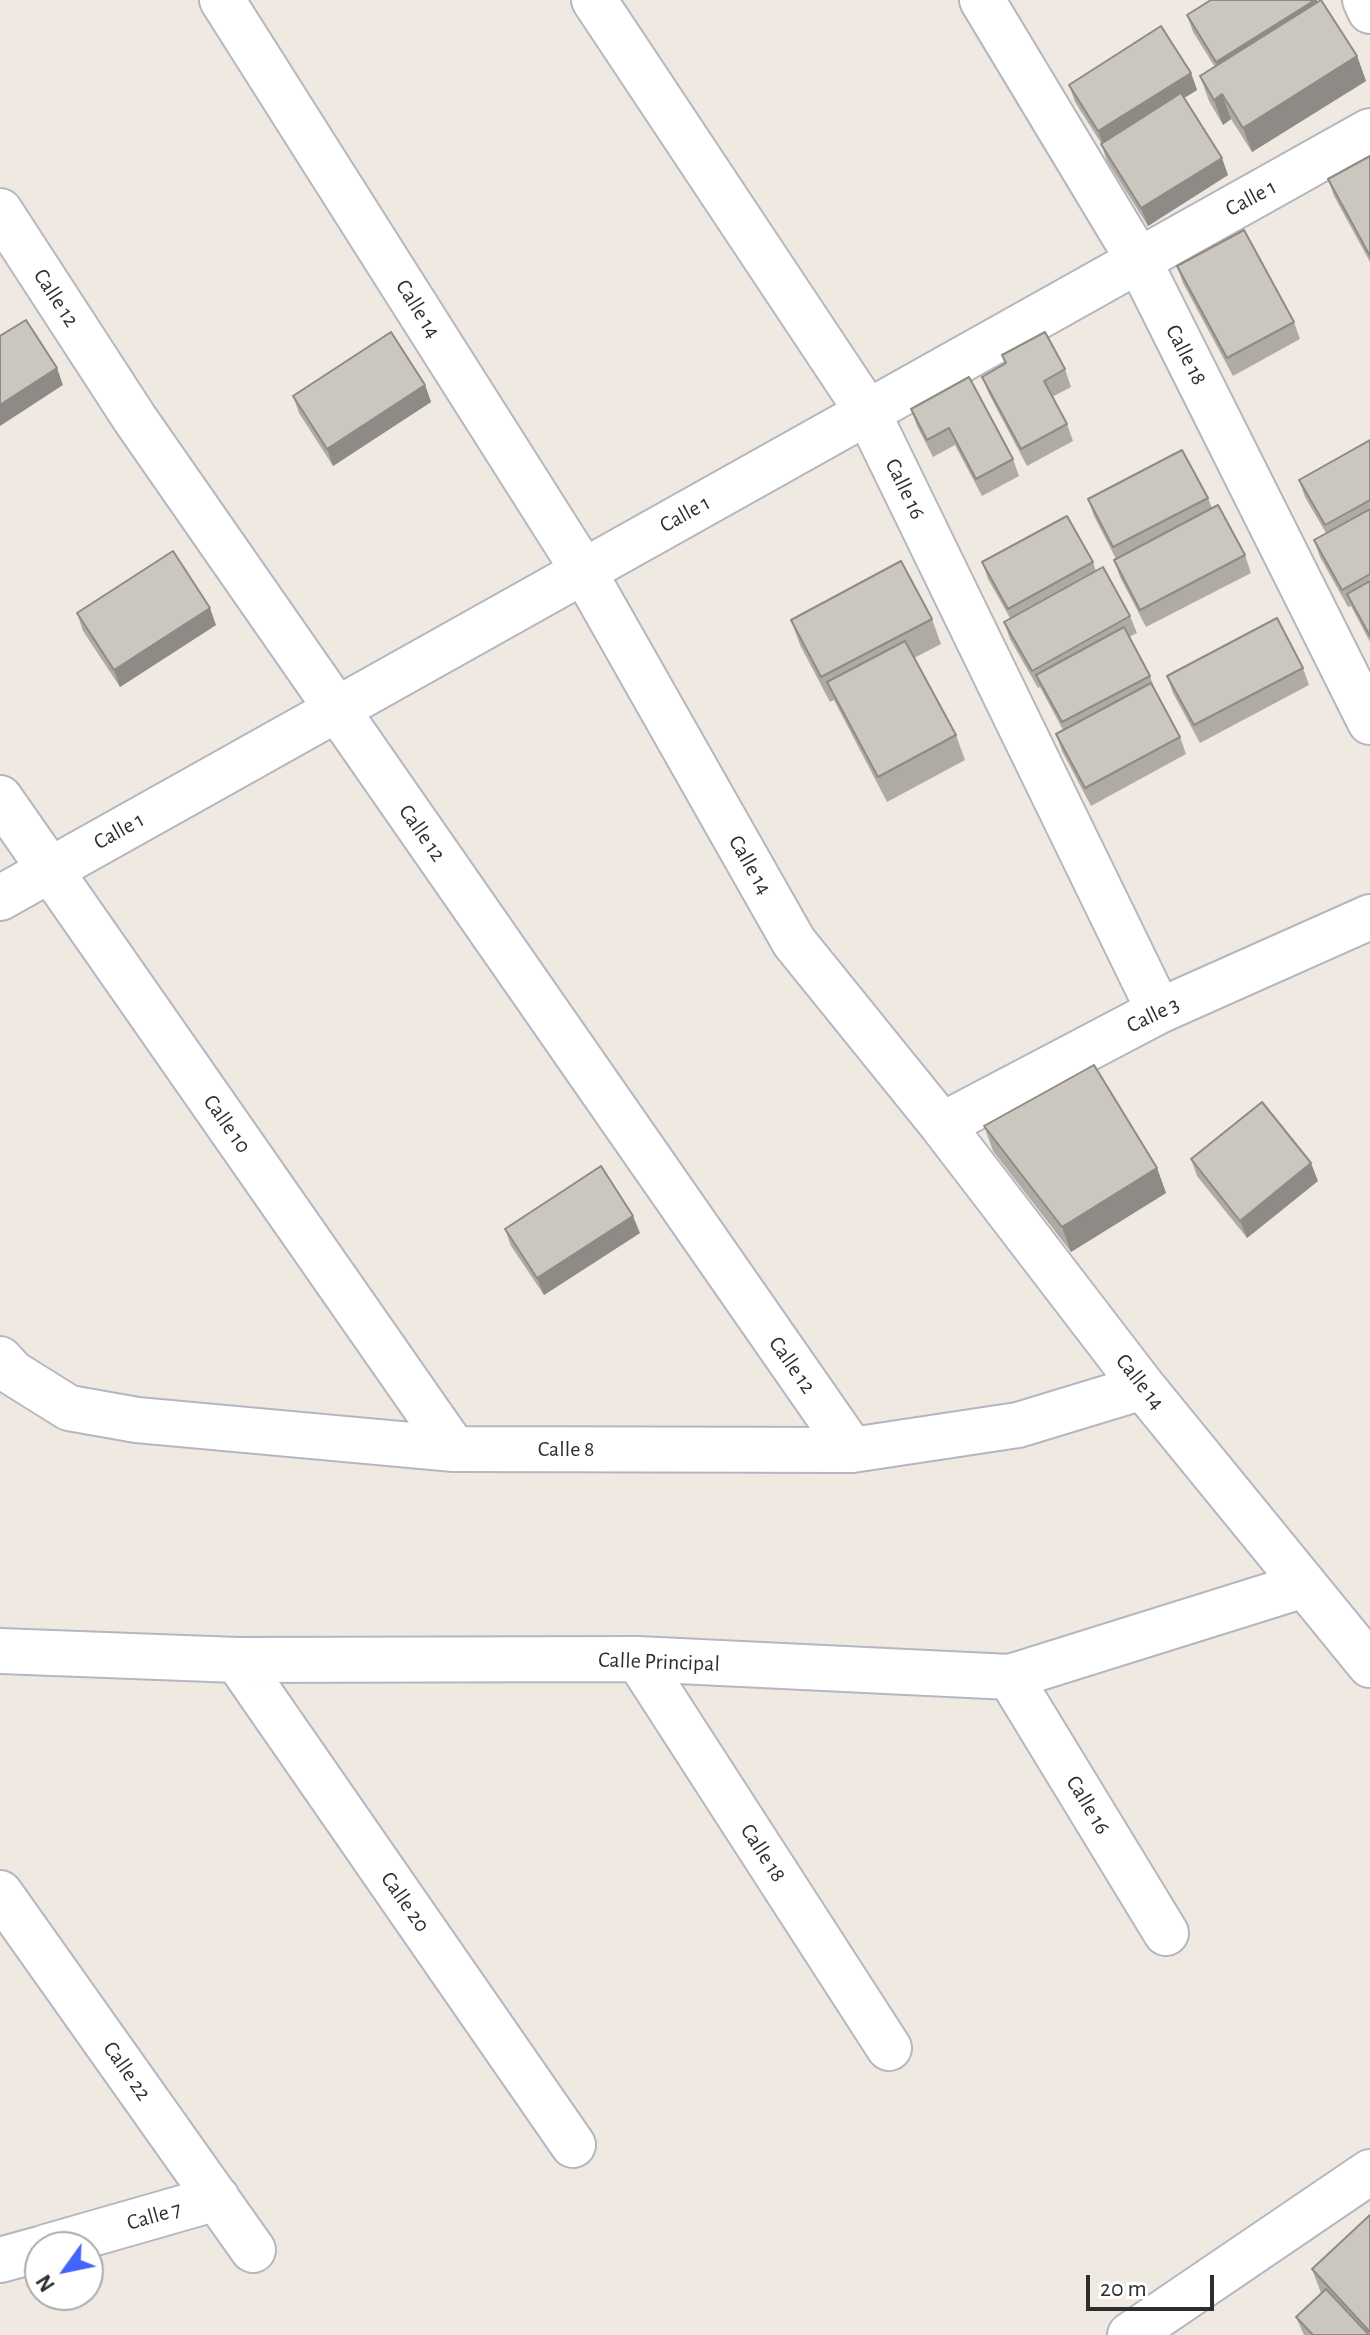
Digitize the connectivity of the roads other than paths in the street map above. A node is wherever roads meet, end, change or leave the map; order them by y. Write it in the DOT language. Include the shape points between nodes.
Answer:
graph roads {
  1 [pos="222,0"];
  2 [pos="594,0"];
  3 [pos="982,0"];
  4 [pos="1365,0"];
  5 [pos="1370,11"];
  6 [pos="1370,131"];
  7 [pos="0,211"];
  8 [pos="1138,259"];
  9 [pos="867,411"];
  10 [pos="583,570"];
  11 [pos="336,710"];
  12 [pos="1370,722"];
  13 [pos="0,798"];
  14 [pos="49,870"];
  15 [pos="0,898"];
  16 [pos="1370,917"];
  17 [pos="1159,1011"];
  18 [pos="942,1125"];
  19 [pos="0,1359"];
  20 [pos="1143,1387"];
  21 [pos="454,1449"];
  22 [pos="852,1450"];
  23 [pos="1304,1585"];
  24 [pos="0,1651"];
  25 [pos="638,1659"];
  26 [pos="237,1660"];
  27 [pos="1370,1665"];
  28 [pos="1010,1677"];
  29 [pos="0,1893"];
  30 [pos="1166,1933"];
  31 [pos="889,2048"];
  32 [pos="573,2145"];
  33 [pos="1370,2172"];
  34 [pos="217,2198"];
  35 [pos="102,2231"];
  36 [pos="253,2250"];
  37 [pos="24,2253"];
  38 [pos="0,2260"];
  39 [pos="1130,2335"];
  1 -- 10 [label="street, Calle 14"];
  2 -- 9 [label="street, Calle 16"];
  3 -- 8 [label="street, Calle 18"];
  4 -- 5 [label="street"];
  6 -- 8 [label="street, Calle 1"];
  7 -- 11 [label="street, Calle 12"];
  8 -- 9 [label="street, Calle 1"];
  8 -- 12 [label="street, Calle 18"];
  9 -- 10 [label="street, Calle 1"];
  9 -- 17 [label="street, Calle 16"];
  10 -- 11 [label="street, Calle 1"];
  10 -- 18 [label="street, Calle 14" via="794,942"];
  11 -- 14 [label="street, Calle 1"];
  11 -- 22 [label="street, Calle 12"];
  13 -- 14 [label="street, Calle 10"];
  14 -- 15 [label="street, Calle 1"];
  14 -- 21 [label="street, Calle 10"];
  16 -- 17 [label="street, Calle 3"];
  17 -- 18 [label="street, Calle 3"];
  18 -- 20 [label="street, Calle 14"];
  19 -- 21 [label="street, Calle 8" via="69,1408 137,1420"];
  20 -- 22 [label="street, Calle 8" via="1018,1425"];
  20 -- 23 [label="street, Calle 14"];
  21 -- 22 [label="street, Calle 8"];
  23 -- 27 [label="street, Calle 14"];
  23 -- 28 [label="street, Calle Principal"];
  24 -- 26 [label="street, Calle Principal"];
  25 -- 26 [label="street, Calle Principal"];
  25 -- 28 [label="street, Calle Principal"];
  25 -- 31 [label="street, Calle 18"];
  26 -- 32 [label="street, Calle 20"];
  28 -- 30 [label="street, Calle 16"];
  29 -- 34 [label="street, Calle 22"];
  33 -- 39 [label="street"];
  34 -- 35 [label="street, Calle 7"];
  34 -- 36 [label="street, Calle 22"];
  37 -- 38 [label="street, Calle 7"];
}
